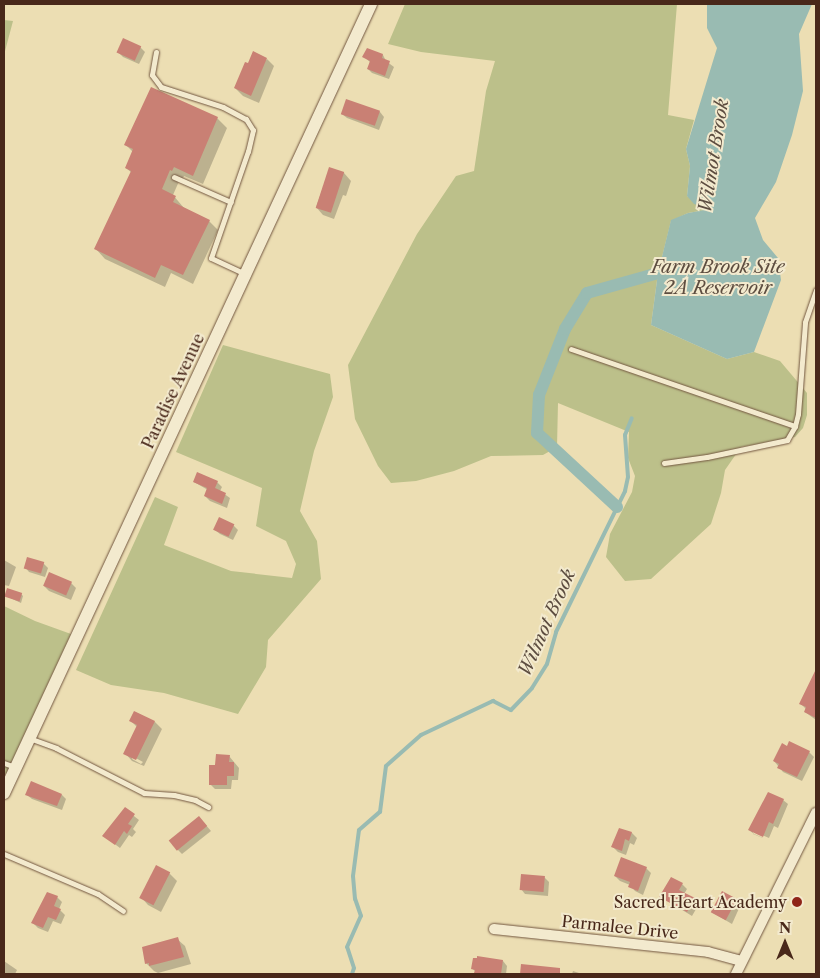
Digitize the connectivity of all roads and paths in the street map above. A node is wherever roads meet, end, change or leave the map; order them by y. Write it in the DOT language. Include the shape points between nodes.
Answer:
graph roads {
  1 [pos="371,4"];
  2 [pos="156,52"];
  3 [pos="174,177"];
  4 [pos="231,202"];
  5 [pos="245,274"];
  6 [pos="816,290"];
  7 [pos="571,349"];
  8 [pos="795,426"];
  9 [pos="664,463"];
  10 [pos="29,738"];
  11 [pos="10,765"];
  12 [pos="4,792"];
  13 [pos="208,807"];
  14 [pos="816,813"];
  15 [pos="4,854"];
  16 [pos="123,911"];
  17 [pos="494,929"];
  18 [pos="742,961"];
  19 [pos="736,974"];
  1 -- 5 [label="street, Paradise Avenue"];
  2 -- 4 [label="lane" via="152,75 161,87 223,107 246,119 253,130"];
  3 -- 4 [label="lane"];
  4 -- 5 [label="lane" via="212,258"];
  5 -- 10 [label="street, Paradise Avenue"];
  6 -- 8 [label="lane" via="805,322"];
  7 -- 8 [label="lane"];
  8 -- 9 [label="lane" via="787,440"];
  10 -- 11 [label="street, Paradise Avenue"];
  10 -- 13 [label="lane" via="56,748 144,793 174,795"];
  11 -- 12 [label="street, Paradise Avenue"];
  14 -- 18 [label="street"];
  15 -- 16 [label="lane" via="98,894"];
  17 -- 18 [label="street, Parmalee Drive" via="708,952"];
  18 -- 19 [label="street"];
}
